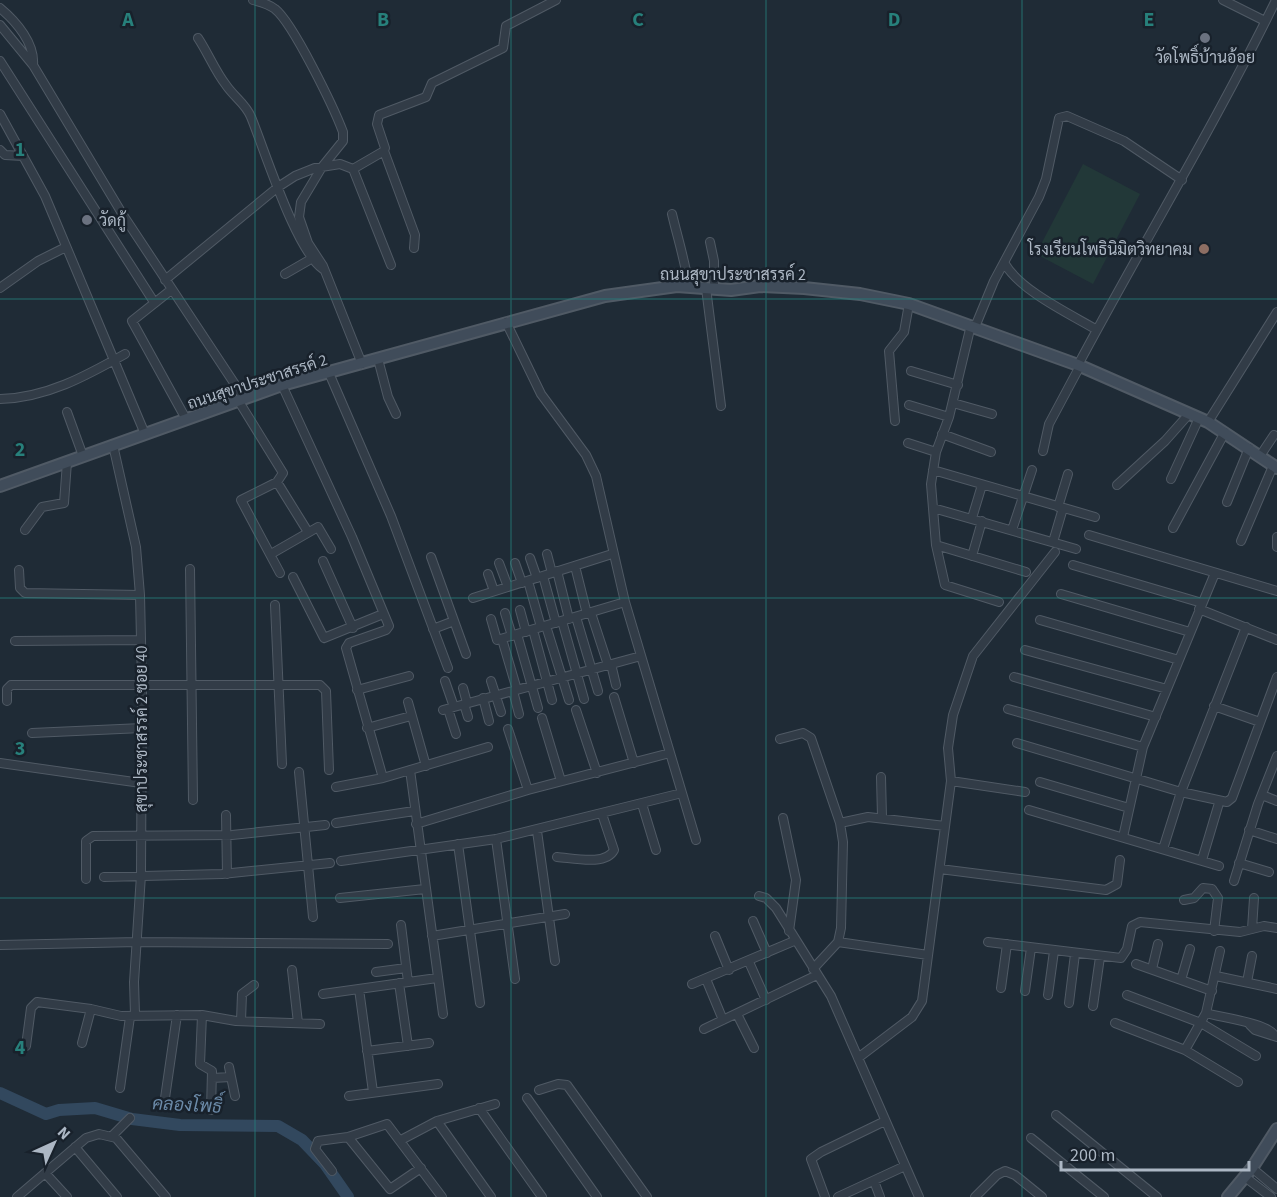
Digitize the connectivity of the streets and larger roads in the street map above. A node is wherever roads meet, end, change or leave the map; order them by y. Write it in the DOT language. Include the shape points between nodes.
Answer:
graph roads {
  1 [pos="253,0"];
  2 [pos="556,0"];
  3 [pos="1223,0"];
  4 [pos="1276,0"];
  5 [pos="0,8"];
  6 [pos="1265,21"];
  7 [pos="0,25"];
  8 [pos="198,38"];
  9 [pos="0,61"];
  10 [pos="33,65"];
  11 [pos="0,114"];
  12 [pos="0,150"];
  13 [pos="384,152"];
  14 [pos="23,156"];
  15 [pos="322,167"];
  16 [pos="353,169"];
  17 [pos="1182,180"];
  18 [pos="278,187"];
  19 [pos="672,214"];
  20 [pos="711,242"];
  21 [pos="66,247"];
  22 [pos="414,248"];
  23 [pos="311,259"];
  24 [pos="1005,264"];
  25 [pos="392,265"];
  26 [pos="324,270"];
  27 [pos="285,274"];
  28 [pos="165,280"];
  29 [pos="689,287"];
  30 [pos="0,288"];
  31 [pos="710,288"];
  32 [pos="171,290"];
  33 [pos="154,302"];
  34 [pos="909,304"];
  35 [pos="1277,312"];
  36 [pos="506,322"];
  37 [pos="973,326"];
  38 [pos="1097,330"];
  39 [pos="125,354"];
  40 [pos="378,360"];
  41 [pos="113,361"];
  42 [pos="362,364"];
  43 [pos="1079,365"];
  44 [pos="911,371"];
  45 [pos="329,373"];
  46 [pos="282,385"];
  47 [pos="958,385"];
  48 [pos="0,399"];
  49 [pos="241,399"];
  50 [pos="953,403"];
  51 [pos="909,405"];
  52 [pos="721,406"];
  53 [pos="67,412"];
  54 [pos="396,414"];
  55 [pos="992,414"];
  56 [pos="949,417"];
  57 [pos="1199,418"];
  58 [pos="186,419"];
  59 [pos="895,421"];
  60 [pos="1225,432"];
  61 [pos="145,434"];
  62 [pos="942,434"];
  63 [pos="1274,435"];
  64 [pos="908,443"];
  65 [pos="113,446"];
  66 [pos="1249,448"];
  67 [pos="1043,451"];
  68 [pos="936,452"];
  69 [pos="992,452"];
  70 [pos="83,456"];
  71 [pos="1260,456"];
  72 [pos="67,462"];
  73 [pos="1275,467"];
  74 [pos="933,470"];
  75 [pos="1032,470"];
  76 [pos="1068,474"];
  77 [pos="1171,479"];
  78 [pos="277,482"];
  79 [pos="982,485"];
  80 [pos="1117,485"];
  81 [pos="0,486"];
  82 [pos="1022,497"];
  83 [pos="1227,502"];
  84 [pos="933,508"];
  85 [pos="1060,508"];
  86 [pos="1095,517"];
  87 [pos="972,518"];
  88 [pos="982,521"];
  89 [pos="1173,528"];
  90 [pos="25,530"];
  91 [pos="1012,530"];
  92 [pos="308,532"];
  93 [pos="1089,535"];
  94 [pos="1277,537"];
  95 [pos="1241,541"];
  96 [pos="1053,542"];
  97 [pos="936,545"];
  98 [pos="1277,547"];
  99 [pos="331,549"];
  100 [pos="1076,549"];
  101 [pos="1055,552"];
  102 [pos="271,554"];
  103 [pos="547,554"];
  104 [pos="612,554"];
  105 [pos="972,556"];
  106 [pos="431,557"];
  107 [pos="530,558"];
  108 [pos="323,561"];
  109 [pos="499,563"];
  110 [pos="515,563"];
  111 [pos="1073,565"];
  112 [pos="575,566"];
  113 [pos="190,569"];
  114 [pos="19,570"];
  115 [pos="555,572"];
  116 [pos="1026,572"];
  117 [pos="280,573"];
  118 [pos="1215,573"];
  119 [pos="488,574"];
  120 [pos="293,577"];
  121 [pos="540,577"];
  122 [pos="525,582"];
  123 [pos="508,587"];
  124 [pos="494,591"];
  125 [pos="1277,591"];
  126 [pos="1061,594"];
  127 [pos="140,595"];
  128 [pos="473,598"];
  129 [pos="625,602"];
  130 [pos="999,602"];
  131 [pos="275,605"];
  132 [pos="1201,606"];
  133 [pos="520,610"];
  134 [pos="505,613"];
  135 [pos="589,613"];
  136 [pos="383,614"];
  137 [pos="491,619"];
  138 [pos="566,620"];
  139 [pos="1040,620"];
  140 [pos="454,621"];
  141 [pos="1246,627"];
  142 [pos="353,628"];
  143 [pos="433,629"];
  144 [pos="536,629"];
  145 [pos="1190,632"];
  146 [pos="514,635"];
  147 [pos="502,639"];
  148 [pos="141,640"];
  149 [pos="1277,640"];
  150 [pos="15,641"];
  151 [pos="1025,650"];
  152 [pos="466,654"];
  153 [pos="641,656"];
  154 [pos="1179,660"];
  155 [pos="609,664"];
  156 [pos="448,668"];
  157 [pos="591,670"];
  158 [pos="577,674"];
  159 [pos="409,676"];
  160 [pos="1277,676"];
  161 [pos="1014,677"];
  162 [pos="562,678"];
  163 [pos="445,681"];
  164 [pos="491,681"];
  165 [pos="547,682"];
  166 [pos="142,685"];
  167 [pos="190,685"];
  168 [pos="616,685"];
  169 [pos="279,686"];
  170 [pos="531,686"];
  171 [pos="463,688"];
  172 [pos="1167,689"];
  173 [pos="357,690"];
  174 [pos="515,691"];
  175 [pos="598,692"];
  176 [pos="495,696"];
  177 [pos="614,697"];
  178 [pos="483,698"];
  179 [pos="584,699"];
  180 [pos="552,700"];
  181 [pos="569,700"];
  182 [pos="7,701"];
  183 [pos="408,702"];
  184 [pos="465,703"];
  185 [pos="1214,706"];
  186 [pos="448,708"];
  187 [pos="538,708"];
  188 [pos="1008,709"];
  189 [pos="576,710"];
  190 [pos="501,712"];
  191 [pos="519,714"];
  192 [pos="411,716"];
  193 [pos="468,717"];
  194 [pos="1156,717"];
  195 [pos="543,718"];
  196 [pos="489,721"];
  197 [pos="1260,722"];
  198 [pos="142,728"];
  199 [pos="367,728"];
  200 [pos="508,729"];
  201 [pos="32,733"];
  202 [pos="456,734"];
  203 [pos="780,739"];
  204 [pos="1017,743"];
  205 [pos="488,747"];
  206 [pos="1143,747"];
  207 [pos="670,753"];
  208 [pos="1276,762"];
  209 [pos="0,763"];
  210 [pos="634,763"];
  211 [pos="282,764"];
  212 [pos="426,766"];
  213 [pos="329,770"];
  214 [pos="410,770"];
  215 [pos="299,772"];
  216 [pos="597,773"];
  217 [pos="881,777"];
  218 [pos="1136,777"];
  219 [pos="383,778"];
  220 [pos="561,781"];
  221 [pos="951,781"];
  222 [pos="1040,782"];
  223 [pos="141,783"];
  224 [pos="336,787"];
  225 [pos="528,790"];
  226 [pos="1025,792"];
  227 [pos="1181,792"];
  228 [pos="682,793"];
  229 [pos="1262,795"];
  230 [pos="194,800"];
  231 [pos="1277,801"];
  232 [pos="1220,802"];
  233 [pos="642,804"];
  234 [pos="1129,808"];
  235 [pos="1029,810"];
  236 [pos="414,811"];
  237 [pos="602,814"];
  238 [pos="226,815"];
  239 [pos="783,818"];
  240 [pos="882,818"];
  241 [pos="336,823"];
  242 [pos="840,823"];
  243 [pos="416,824"];
  244 [pos="325,825"];
  245 [pos="945,826"];
  246 [pos="307,827"];
  247 [pos="1249,830"];
  248 [pos="537,831"];
  249 [pos="141,834"];
  250 [pos="226,834"];
  251 [pos="1123,837"];
  252 [pos="496,839"];
  253 [pos="1277,839"];
  254 [pos="696,840"];
  255 [pos="458,844"];
  256 [pos="418,849"];
  257 [pos="1163,849"];
  258 [pos="656,850"];
  259 [pos="557,857"];
  260 [pos="1120,860"];
  261 [pos="1202,860"];
  262 [pos="341,861"];
  263 [pos="330,863"];
  264 [pos="1239,863"];
  265 [pos="309,866"];
  266 [pos="1219,866"];
  267 [pos="939,869"];
  268 [pos="1269,872"];
  269 [pos="227,874"];
  270 [pos="141,875"];
  271 [pos="104,877"];
  272 [pos="86,879"];
  273 [pos="1234,881"];
  274 [pos="425,889"];
  275 [pos="759,896"];
  276 [pos="340,898"];
  277 [pos="1254,898"];
  278 [pos="1184,900"];
  279 [pos="565,914"];
  280 [pos="313,917"];
  281 [pos="549,917"];
  282 [pos="753,921"];
  283 [pos="507,923"];
  284 [pos="401,924"];
  285 [pos="1277,928"];
  286 [pos="1252,929"];
  287 [pos="470,930"];
  288 [pos="789,931"];
  289 [pos="1214,931"];
  290 [pos="432,936"];
  291 [pos="715,936"];
  292 [pos="794,941"];
  293 [pos="138,942"];
  294 [pos="838,942"];
  295 [pos="988,942"];
  296 [pos="388,944"];
  297 [pos="1007,944"];
  298 [pos="1158,944"];
  299 [pos="0,945"];
  300 [pos="1031,948"];
  301 [pos="1190,948"];
  302 [pos="1054,951"];
  303 [pos="1221,951"];
  304 [pos="767,953"];
  305 [pos="1075,954"];
  306 [pos="928,955"];
  307 [pos="1252,956"];
  308 [pos="1100,957"];
  309 [pos="555,961"];
  310 [pos="748,962"];
  311 [pos="1136,964"];
  312 [pos="406,968"];
  313 [pos="1152,969"];
  314 [pos="292,970"];
  315 [pos="729,970"];
  316 [pos="376,972"];
  317 [pos="815,972"];
  318 [pos="1216,976"];
  319 [pos="437,978"];
  320 [pos="514,979"];
  321 [pos="706,979"];
  322 [pos="1181,980"];
  323 [pos="408,982"];
  324 [pos="1247,982"];
  325 [pos="399,983"];
  326 [pos="692,984"];
  327 [pos="254,985"];
  328 [pos="1001,988"];
  329 [pos="359,989"];
  330 [pos="1277,989"];
  331 [pos="1025,991"];
  332 [pos="1212,991"];
  333 [pos="323,994"];
  334 [pos="1048,995"];
  335 [pos="1127,995"];
  336 [pos="765,1000"];
  337 [pos="480,1003"];
  338 [pos="1069,1003"];
  339 [pos="1093,1006"];
  340 [pos="91,1009"];
  341 [pos="1206,1013"];
  342 [pos="443,1014"];
  343 [pos="737,1014"];
  344 [pos="132,1015"];
  345 [pos="177,1015"];
  346 [pos="202,1015"];
  347 [pos="723,1020"];
  348 [pos="242,1021"];
  349 [pos="298,1023"];
  350 [pos="1115,1023"];
  351 [pos="1201,1023"];
  352 [pos="320,1024"];
  353 [pos="704,1029"];
  354 [pos="1276,1036"];
  355 [pos="82,1043"];
  356 [pos="429,1043"];
  357 [pos="26,1046"];
  358 [pos="408,1046"];
  359 [pos="754,1048"];
  360 [pos="1185,1050"];
  361 [pos="367,1051"];
  362 [pos="1256,1056"];
  363 [pos="858,1058"];
  364 [pos="229,1067"];
  365 [pos="231,1077"];
  366 [pos="212,1078"];
  367 [pos="1238,1082"];
  368 [pos="438,1084"];
  369 [pos="120,1088"];
  370 [pos="539,1090"];
  371 [pos="373,1092"];
  372 [pos="235,1096"];
  373 [pos="349,1096"];
  374 [pos="527,1098"];
  375 [pos="495,1104"];
  376 [pos="164,1105"];
  377 [pos="479,1108"];
  378 [pos="211,1110"];
  379 [pos="1056,1115"];
  380 [pos="130,1118"];
  381 [pos="436,1121"];
  382 [pos="885,1121"];
  383 [pos="1277,1129"];
  384 [pos="111,1136"];
  385 [pos="348,1137"];
  386 [pos="1031,1138"];
  387 [pos="401,1140"];
  388 [pos="75,1147"];
  389 [pos="905,1166"];
  390 [pos="421,1168"];
  391 [pos="332,1171"];
  392 [pos="1248,1172"];
  393 [pos="45,1173"];
  394 [pos="874,1181"];
  395 [pos="1277,1189"];
  396 [pos="18,1197"];
  397 [pos="67,1197"];
  398 [pos="117,1197"];
  399 [pos="166,1197"];
  400 [pos="442,1197"];
  401 [pos="491,1197"];
  402 [pos="542,1197"];
  403 [pos="597,1197"];
  404 [pos="646,1197"];
  405 [pos="825,1197"];
  406 [pos="838,1197"];
  407 [pos="880,1197"];
  408 [pos="919,1197"];
  409 [pos="975,1197"];
  410 [pos="1042,1197"];
  411 [pos="1104,1197"];
  412 [pos="1157,1197"];
  413 [pos="1228,1197"];
  414 [pos="1270,1197"];
  1 -- 15 [label="street" via="280,14 339,120 343,141"];
  2 -- 13 [label="street" via="506,26 503,48 432,83 426,97 379,115 377,124"];
  3 -- 6 [label="street"];
  4 -- 6 [label="street"];
  5 -- 10 [label="street" via="26,38 34,52"];
  6 -- 17 [label="street"];
  7 -- 10 [label="street"];
  8 -- 18 [label="street" via="226,86 251,117"];
  9 -- 33 [label="street"];
  10 -- 28 [label="street"];
  11 -- 14 [label="street"];
  12 -- 14 [label="street" via="5,155"];
  13 -- 16 [label="street"];
  13 -- 22 [label="street" via="415,235"];
  14 -- 21 [label="street"];
  15 -- 16 [label="street" via="340,164"];
  15 -- 18 [label="street" via="303,172"];
  15 -- 26 [label="street" via="298,217"];
  16 -- 25 [label="street"];
  17 -- 24 [label="street" via="1124,141 1062,116 1056,122 1046,179"];
  17 -- 38 [label="street"];
  18 -- 23 [label="street"];
  18 -- 28 [label="street"];
  19 -- 29 [label="street"];
  20 -- 31 [label="street" via="714,261"];
  21 -- 30 [label="street"];
  21 -- 41 [label="street"];
  23 -- 26 [label="street"];
  23 -- 27 [label="street"];
  24 -- 37 [label="street"];
  24 -- 38 [label="street" via="1027,286"];
  26 -- 42 [label="street"];
  28 -- 32 [label="street"];
  29 -- 31 [label="street, ถนนสุขาประชาสรรค์ 2"];
  29 -- 36 [label="street, ถนนสุขาประชาสรรค์ 2" via="604,296"];
  31 -- 34 [label="street, ถนนสุขาประชาสรรค์ 2" via="804,288"];
  31 -- 52 [label="street"];
  32 -- 33 [label="street"];
  32 -- 49 [label="street"];
  33 -- 58 [label="street" via="132,321"];
  34 -- 37 [label="street, ถนนสุขาประชาสรรค์ 2"];
  34 -- 59 [label="street" via="904,332 889,351"];
  35 -- 57 [label="street"];
  36 -- 40 [label="street, ถนนสุขาประชาสรรค์ 2"];
  36 -- 104 [label="street" via="541,394 586,455 596,476"];
  37 -- 43 [label="street, ถนนสุขาประชาสรรค์ 2"];
  37 -- 47 [label="street"];
  38 -- 43 [label="street"];
  39 -- 41 [label="street"];
  40 -- 42 [label="street, ถนนสุขาประชาสรรค์ 2"];
  40 -- 54 [label="street"];
  41 -- 48 [label="street" via="83,379 43,392"];
  41 -- 61 [label="street"];
  42 -- 45 [label="street, ถนนสุขาประชาสรรค์ 2"];
  43 -- 57 [label="street, ถนนสุขาประชาสรรค์ 2"];
  43 -- 67 [label="street" via="1048,424"];
  44 -- 47 [label="street"];
  45 -- 46 [label="street, ถนนสุขาประชาสรรค์ 2"];
  45 -- 143 [label="street" via="391,516"];
  46 -- 49 [label="street, ถนนสุขาประชาสรรค์ 2"];
  46 -- 136 [label="street"];
  47 -- 50 [label="street"];
  49 -- 58 [label="street, ถนนสุขาประชาสรรค์ 2"];
  49 -- 78 [label="street" via="283,472"];
  50 -- 55 [label="street"];
  50 -- 56 [label="street"];
  51 -- 56 [label="street"];
  53 -- 70 [label="street"];
  56 -- 62 [label="street"];
  57 -- 60 [label="street, ถนนสุขาประชาสรรค์ 2"];
  57 -- 77 [label="street"];
  57 -- 80 [label="street"];
  58 -- 61 [label="street, ถนนสุขาประชาสรรค์ 2"];
  60 -- 66 [label="street, ถนนสุขาประชาสรรค์ 2"];
  60 -- 89 [label="street"];
  61 -- 65 [label="street, ถนนสุขาประชาสรรค์ 2"];
  62 -- 68 [label="street"];
  62 -- 69 [label="street"];
  63 -- 71 [label="street"];
  64 -- 68 [label="street"];
  65 -- 70 [label="street, ถนนสุขาประชาสรรค์ 2"];
  65 -- 127 [label="street, สุขาประชาสรรค์ 2 ซอย 40" via="136,547"];
  66 -- 71 [label="street, ถนนสุขาประชาสรรค์ 2"];
  66 -- 83 [label="street"];
  68 -- 74 [label="street"];
  70 -- 72 [label="street, ถนนสุขาประชาสรรค์ 2"];
  71 -- 73 [label="street, ถนนสุขาประชาสรรค์ 2"];
  72 -- 81 [label="street, ถนนสุขาประชาสรรค์ 2"];
  72 -- 90 [label="street" via="64,503 42,507"];
  73 -- 95 [label="street"];
  74 -- 79 [label="street"];
  74 -- 84 [label="street"];
  75 -- 82 [label="street"];
  76 -- 85 [label="street"];
  78 -- 92 [label="street"];
  78 -- 102 [label="street" via="241,500"];
  79 -- 82 [label="street"];
  79 -- 87 [label="street"];
  82 -- 85 [label="street"];
  82 -- 91 [label="street"];
  84 -- 87 [label="street"];
  84 -- 97 [label="street"];
  85 -- 86 [label="street"];
  85 -- 96 [label="street"];
  87 -- 88 [label="street"];
  88 -- 91 [label="street"];
  88 -- 105 [label="street"];
  91 -- 96 [label="street"];
  92 -- 99 [label="street" via="321,529"];
  92 -- 102 [label="street"];
  93 -- 118 [label="street"];
  94 -- 98 [label="street"];
  96 -- 100 [label="street"];
  97 -- 105 [label="street"];
  97 -- 130 [label="street" via="945,585"];
  101 -- 221 [label="street" via="973,656 953,715 948,748"];
  102 -- 117 [label="street"];
  103 -- 115 [label="street"];
  104 -- 112 [label="street"];
  104 -- 129 [label="street"];
  105 -- 116 [label="street"];
  106 -- 140 [label="street"];
  107 -- 121 [label="street"];
  108 -- 142 [label="street"];
  109 -- 123 [label="street"];
  110 -- 122 [label="street"];
  111 -- 132 [label="street"];
  112 -- 115 [label="street"];
  112 -- 135 [label="street"];
  113 -- 167 [label="street"];
  114 -- 127 [label="street" via="20,588 25,593"];
  115 -- 121 [label="street"];
  115 -- 138 [label="street"];
  118 -- 125 [label="street"];
  118 -- 132 [label="street"];
  119 -- 124 [label="street"];
  120 -- 142 [label="street" via="324,638"];
  121 -- 122 [label="street"];
  121 -- 138 [label="street"];
  122 -- 123 [label="street"];
  122 -- 144 [label="street"];
  123 -- 124 [label="street"];
  124 -- 128 [label="street"];
  126 -- 145 [label="street"];
  127 -- 148 [label="street, สุขาประชาสรรค์ 2 ซอย 40"];
  129 -- 135 [label="street"];
  129 -- 153 [label="street"];
  131 -- 169 [label="street"];
  132 -- 141 [label="street"];
  132 -- 145 [label="street"];
  133 -- 144 [label="street"];
  134 -- 146 [label="street"];
  135 -- 138 [label="street"];
  135 -- 155 [label="street"];
  136 -- 142 [label="street"];
  136 -- 173 [label="street" via="389,626 386,630 349,643 346,648"];
  137 -- 147 [label="street" via="497,640"];
  138 -- 144 [label="street"];
  138 -- 157 [label="street"];
  138 -- 158 [label="street"];
  139 -- 154 [label="street"];
  140 -- 143 [label="street"];
  140 -- 152 [label="street"];
  141 -- 149 [label="street"];
  141 -- 185 [label="street"];
  143 -- 156 [label="street"];
  144 -- 146 [label="street"];
  144 -- 162 [label="street"];
  144 -- 165 [label="street"];
  145 -- 154 [label="street"];
  146 -- 147 [label="street"];
  146 -- 170 [label="street"];
  147 -- 174 [label="street"];
  148 -- 150 [label="street"];
  148 -- 166 [label="street, สุขาประชาสรรค์ 2 ซอย 40"];
  151 -- 172 [label="street"];
  153 -- 155 [label="street"];
  153 -- 207 [label="street"];
  154 -- 172 [label="street"];
  155 -- 157 [label="street"];
  155 -- 168 [label="street"];
  157 -- 158 [label="street"];
  157 -- 175 [label="street"];
  158 -- 162 [label="street"];
  158 -- 179 [label="street"];
  159 -- 173 [label="street"];
  160 -- 197 [label="street"];
  161 -- 194 [label="street"];
  162 -- 165 [label="street"];
  162 -- 181 [label="street"];
  163 -- 186 [label="street"];
  164 -- 176 [label="street"];
  165 -- 170 [label="street"];
  165 -- 180 [label="street"];
  166 -- 167 [label="street"];
  166 -- 182 [label="street" via="11,685 7,688"];
  166 -- 198 [label="street, สุขาประชาสรรค์ 2 ซอย 40"];
  167 -- 169 [label="street"];
  167 -- 230 [label="street"];
  169 -- 211 [label="street"];
  169 -- 213 [label="street" via="324,686"];
  170 -- 174 [label="street"];
  170 -- 187 [label="street"];
  171 -- 184 [label="street"];
  172 -- 194 [label="street"];
  173 -- 199 [label="street"];
  174 -- 176 [label="street"];
  174 -- 191 [label="street"];
  176 -- 178 [label="street"];
  176 -- 190 [label="street"];
  177 -- 210 [label="street"];
  178 -- 184 [label="street"];
  178 -- 196 [label="street"];
  183 -- 192 [label="street"];
  184 -- 186 [label="street"];
  184 -- 193 [label="street"];
  185 -- 197 [label="street"];
  185 -- 227 [label="street"];
  186 -- 202 [label="street"];
  188 -- 206 [label="street"];
  189 -- 216 [label="street"];
  192 -- 199 [label="street"];
  192 -- 212 [label="street"];
  194 -- 206 [label="street"];
  195 -- 220 [label="street"];
  197 -- 232 [label="street" via="1232,798"];
  198 -- 201 [label="street"];
  198 -- 223 [label="street, สุขาประชาสรรค์ 2 ซอย 40"];
  199 -- 219 [label="street"];
  200 -- 225 [label="street"];
  203 -- 242 [label="street" via="803,733 811,738"];
  204 -- 218 [label="street"];
  205 -- 212 [label="street"];
  206 -- 218 [label="street"];
  207 -- 210 [label="street"];
  207 -- 228 [label="street"];
  208 -- 229 [label="street"];
  209 -- 223 [label="street"];
  210 -- 216 [label="street"];
  212 -- 214 [label="street"];
  214 -- 219 [label="street"];
  214 -- 236 [label="street"];
  215 -- 246 [label="street"];
  216 -- 220 [label="street"];
  217 -- 240 [label="street"];
  218 -- 227 [label="street"];
  218 -- 234 [label="street"];
  219 -- 224 [label="street"];
  220 -- 225 [label="street"];
  221 -- 226 [label="street"];
  221 -- 245 [label="street"];
  222 -- 234 [label="street"];
  223 -- 249 [label="street, สุขาประชาสรรค์ 2 ซอย 40"];
  225 -- 243 [label="street"];
  227 -- 232 [label="street"];
  227 -- 257 [label="street"];
  228 -- 233 [label="street"];
  228 -- 254 [label="street"];
  229 -- 231 [label="street"];
  229 -- 247 [label="street"];
  232 -- 261 [label="street"];
  233 -- 237 [label="street"];
  233 -- 258 [label="street"];
  234 -- 251 [label="street"];
  235 -- 251 [label="street"];
  236 -- 241 [label="street"];
  236 -- 243 [label="street"];
  237 -- 248 [label="street"];
  237 -- 259 [label="street" via="614,850 610,856"];
  238 -- 250 [label="street"];
  239 -- 288 [label="street" via="796,880"];
  240 -- 242 [label="street"];
  240 -- 245 [label="street"];
  242 -- 294 [label="street" via="844,897"];
  243 -- 256 [label="street"];
  244 -- 246 [label="street"];
  245 -- 267 [label="street"];
  246 -- 250 [label="street"];
  246 -- 265 [label="street"];
  247 -- 253 [label="street"];
  247 -- 264 [label="street"];
  248 -- 252 [label="street"];
  248 -- 281 [label="street"];
  249 -- 250 [label="street"];
  249 -- 270 [label="street, สุขาประชาสรรค์ 2 ซอย 40"];
  249 -- 272 [label="street" via="87,837"];
  250 -- 269 [label="street"];
  251 -- 257 [label="street"];
  252 -- 255 [label="street"];
  252 -- 283 [label="street"];
  255 -- 256 [label="street"];
  255 -- 287 [label="street"];
  256 -- 262 [label="street"];
  256 -- 274 [label="street"];
  257 -- 261 [label="street"];
  260 -- 267 [label="street" via="1117,884 1106,890"];
  261 -- 266 [label="street"];
  263 -- 265 [label="street"];
  264 -- 268 [label="street"];
  264 -- 273 [label="street"];
  265 -- 269 [label="street"];
  265 -- 280 [label="street"];
  267 -- 306 [label="street"];
  269 -- 270 [label="street"];
  270 -- 271 [label="street"];
  270 -- 293 [label="street, สุขาประชาสรรค์ 2 ซอย 40"];
  274 -- 276 [label="street"];
  274 -- 290 [label="street"];
  275 -- 288 [label="street" via="770,901"];
  277 -- 286 [label="street"];
  278 -- 289 [label="street" via="1194,898 1203,888 1212,889 1218,898"];
  279 -- 281 [label="street"];
  281 -- 283 [label="street"];
  281 -- 309 [label="street"];
  282 -- 304 [label="street"];
  283 -- 287 [label="street"];
  283 -- 320 [label="street"];
  284 -- 312 [label="street"];
  285 -- 286 [label="street"];
  286 -- 289 [label="street"];
  287 -- 290 [label="street"];
  287 -- 337 [label="street"];
  288 -- 292 [label="street"];
  289 -- 308 [label="street" via="1140,922 1131,930 1125,955"];
  290 -- 319 [label="street"];
  291 -- 315 [label="street"];
  292 -- 304 [label="street"];
  292 -- 317 [label="street"];
  293 -- 296 [label="street"];
  293 -- 299 [label="street"];
  293 -- 344 [label="street, สุขาประชาสรรค์ 2 ซอย 40"];
  294 -- 306 [label="street"];
  294 -- 317 [label="street"];
  295 -- 297 [label="street"];
  297 -- 300 [label="street"];
  297 -- 328 [label="street"];
  298 -- 313 [label="street"];
  300 -- 302 [label="street"];
  300 -- 331 [label="street"];
  301 -- 322 [label="street"];
  302 -- 305 [label="street"];
  302 -- 334 [label="street"];
  303 -- 318 [label="street"];
  304 -- 310 [label="street"];
  305 -- 308 [label="street"];
  305 -- 338 [label="street"];
  306 -- 363 [label="street" via="918,1010"];
  307 -- 324 [label="street"];
  308 -- 339 [label="street"];
  310 -- 315 [label="street"];
  310 -- 336 [label="street"];
  311 -- 313 [label="street"];
  312 -- 316 [label="street"];
  312 -- 323 [label="street"];
  313 -- 322 [label="street"];
  314 -- 349 [label="street"];
  315 -- 321 [label="street"];
  317 -- 336 [label="street"];
  317 -- 363 [label="street" via="831,996"];
  318 -- 324 [label="street"];
  318 -- 332 [label="street"];
  319 -- 323 [label="street"];
  319 -- 342 [label="street"];
  321 -- 326 [label="street"];
  321 -- 347 [label="street"];
  322 -- 332 [label="street"];
  323 -- 325 [label="street"];
  324 -- 330 [label="street"];
  325 -- 329 [label="street"];
  325 -- 358 [label="street"];
  327 -- 348 [label="street" via="242,994"];
  329 -- 333 [label="street"];
  329 -- 361 [label="street"];
  332 -- 341 [label="street"];
  335 -- 351 [label="street"];
  336 -- 343 [label="street"];
  340 -- 344 [label="street"];
  340 -- 355 [label="street"];
  340 -- 357 [label="street" via="34,1003"];
  341 -- 351 [label="street"];
  341 -- 354 [label="street"];
  343 -- 347 [label="street"];
  343 -- 359 [label="street"];
  344 -- 345 [label="street"];
  344 -- 369 [label="street, สุขาประชาสรรค์ 2 ซอย 40"];
  345 -- 346 [label="street"];
  345 -- 376 [label="street"];
  346 -- 348 [label="street"];
  346 -- 366 [label="street" via="200,1064 212,1069"];
  347 -- 353 [label="street"];
  348 -- 349 [label="street"];
  349 -- 352 [label="street"];
  350 -- 360 [label="street"];
  351 -- 360 [label="street"];
  351 -- 362 [label="street"];
  356 -- 358 [label="street"];
  358 -- 361 [label="street"];
  360 -- 367 [label="street"];
  361 -- 371 [label="street"];
  363 -- 382 [label="street"];
  364 -- 365 [label="street"];
  365 -- 366 [label="street"];
  365 -- 372 [label="street"];
  366 -- 378 [label="street"];
  368 -- 371 [label="street"];
  370 -- 404 [label="street" via="567,1085"];
  371 -- 373 [label="street"];
  374 -- 403 [label="street"];
  375 -- 377 [label="street"];
  377 -- 381 [label="street"];
  377 -- 402 [label="street"];
  379 -- 412 [label="street"];
  380 -- 384 [label="street"];
  381 -- 387 [label="street"];
  381 -- 401 [label="street"];
  382 -- 389 [label="street"];
  382 -- 405 [label="street" via="811,1160"];
  383 -- 392 [label="street"];
  384 -- 388 [label="street" via="92,1135"];
  384 -- 399 [label="street"];
  385 -- 387 [label="street" via="387,1124"];
  385 -- 390 [label="street" via="390,1190"];
  385 -- 391 [label="street" via="327,1138 315,1145"];
  386 -- 411 [label="street"];
  387 -- 390 [label="street"];
  388 -- 393 [label="street"];
  388 -- 398 [label="street"];
  389 -- 394 [label="street"];
  389 -- 408 [label="street"];
  390 -- 400 [label="street"];
  392 -- 395 [label="street"];
  392 -- 413 [label="street"];
  392 -- 414 [label="street"];
  393 -- 396 [label="street"];
  393 -- 397 [label="street"];
  394 -- 406 [label="street"];
  394 -- 407 [label="street"];
  409 -- 410 [label="street" via="1005,1171"];
}
